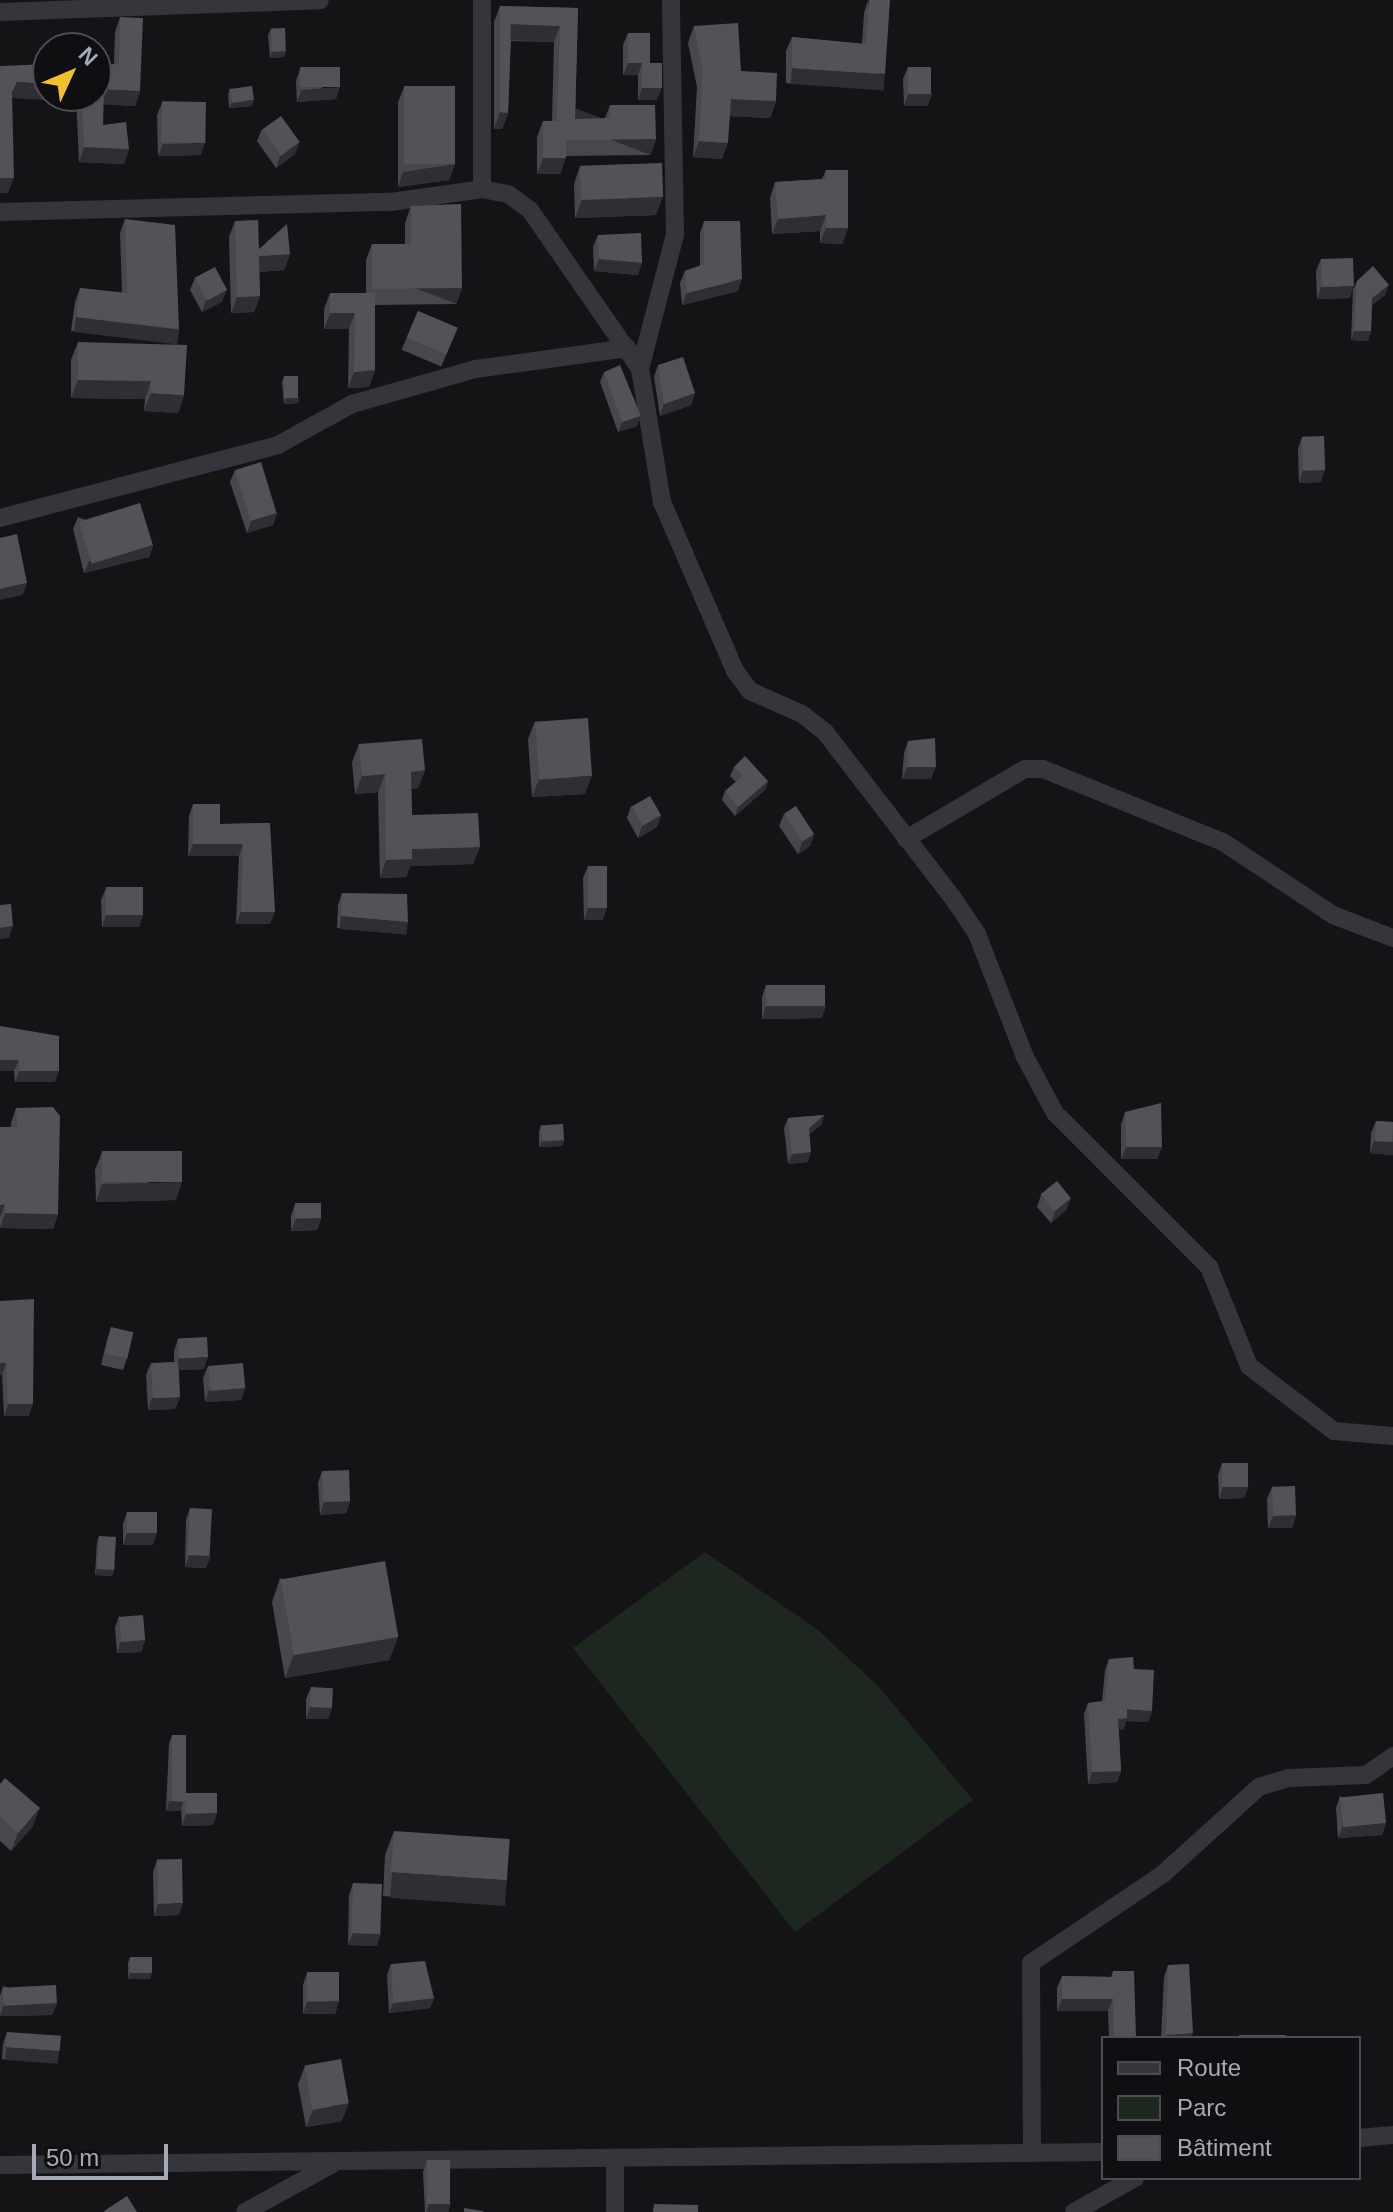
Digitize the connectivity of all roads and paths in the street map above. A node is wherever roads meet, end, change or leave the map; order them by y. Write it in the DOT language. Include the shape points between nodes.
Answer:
graph roads {
  1 [pos="320,0"];
  2 [pos="482,0"];
  3 [pos="671,0"];
  4 [pos="0,12"];
  5 [pos="482,189"];
  6 [pos="0,212"];
  7 [pos="628,348"];
  8 [pos="640,369"];
  9 [pos="0,518"];
  10 [pos="906,839"];
  11 [pos="1393,938"];
  12 [pos="1393,1436"];
  13 [pos="1393,1756"];
  14 [pos="1393,2135"];
  15 [pos="1361,2138"];
  16 [pos="1101,2152"];
  17 [pos="1032,2153"];
  18 [pos="615,2158"];
  19 [pos="341,2161"];
  20 [pos="0,2165"];
  21 [pos="1131,2180"];
  22 [pos="245,2212"];
  23 [pos="615,2212"];
  24 [pos="1074,2212"];
  1 -- 4 [label="street"];
  2 -- 5 [label="street"];
  3 -- 8 [label="street" via="675,235"];
  5 -- 6 [label="street" via="391,202"];
  5 -- 7 [label="street" via="530,210 573,282"];
  7 -- 8 [label="street"];
  7 -- 9 [label="street" via="476,369 352,404 278,445"];
  8 -- 10 [label="street" via="662,502 735,671 750,691 802,714 825,732"];
  10 -- 11 [label="street" via="1025,769 1043,769 1223,842 1333,915"];
  10 -- 12 [label="street" via="977,934 1025,1057 1055,1113 1209,1267 1249,1366 1334,1431"];
  13 -- 17 [label="street" via="1366,1775 1289,1778 1259,1787 1163,1874 1031,1963"];
  14 -- 15 [label="street"];
  16 -- 17 [label="street"];
  17 -- 18 [label="street"];
  18 -- 19 [label="street"];
  18 -- 23 [label="street"];
  19 -- 20 [label="street"];
  19 -- 22 [label="street"];
  21 -- 24 [label="street"];
}
